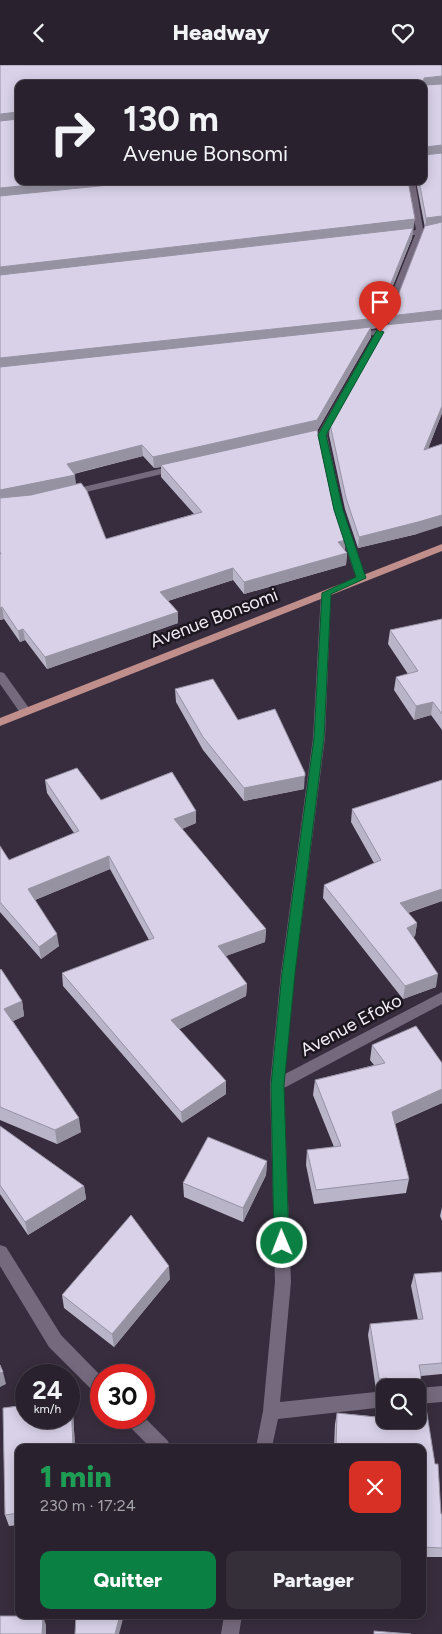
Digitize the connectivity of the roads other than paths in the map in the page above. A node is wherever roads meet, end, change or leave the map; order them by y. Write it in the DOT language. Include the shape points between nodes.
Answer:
graph roads {
  1 [pos="412,185"];
  2 [pos="442,230"];
  3 [pos="420,232"];
  4 [pos="390,235"];
  5 [pos="407,329"];
  6 [pos="380,332"];
  7 [pos="341,336"];
  8 [pos="187,466"];
  9 [pos="61,494"];
  10 [pos="442,547"];
  11 [pos="361,578"];
  12 [pos="326,593"];
  13 [pos="0,676"];
  14 [pos="25,711"];
  15 [pos="0,722"];
  16 [pos="442,998"];
  17 [pos="277,1085"];
  18 [pos="0,1252"];
  19 [pos="90,1376"];
  20 [pos="442,1394"];
  21 [pos="426,1395"];
  22 [pos="376,1400"];
  23 [pos="271,1411"];
  24 [pos="144,1429"];
  25 [pos="159,1444"];
  26 [pos="265,1444"];
  27 [pos="232,1619"];
  28 [pos="230,1634"];
  1 -- 3 [label="street"];
  2 -- 3 [label="street"];
  3 -- 4 [label="street"];
  3 -- 6 [label="street"];
  5 -- 6 [label="street"];
  6 -- 7 [label="street"];
  6 -- 11 [label="street" via="317,436"];
  8 -- 9 [label="street"];
  10 -- 11 [label="main road, Avenue Bonsomi"];
  11 -- 12 [label="main road, Avenue Bonsomi"];
  12 -- 14 [label="main road, Avenue Bonsomi"];
  12 -- 17 [label="street" via="319,738 288,973"];
  13 -- 14 [label="street"];
  14 -- 15 [label="main road, Avenue Bonsomi"];
  16 -- 17 [label="street, Avenue Efoko"];
  17 -- 23 [label="street" via="283,1282"];
  18 -- 19 [label="street" via="55,1341"];
  20 -- 21 [label="street"];
  22 -- 23 [label="street"];
  23 -- 26 [label="street"];
  24 -- 25 [label="street"];
  27 -- 28 [label="street"];
}
